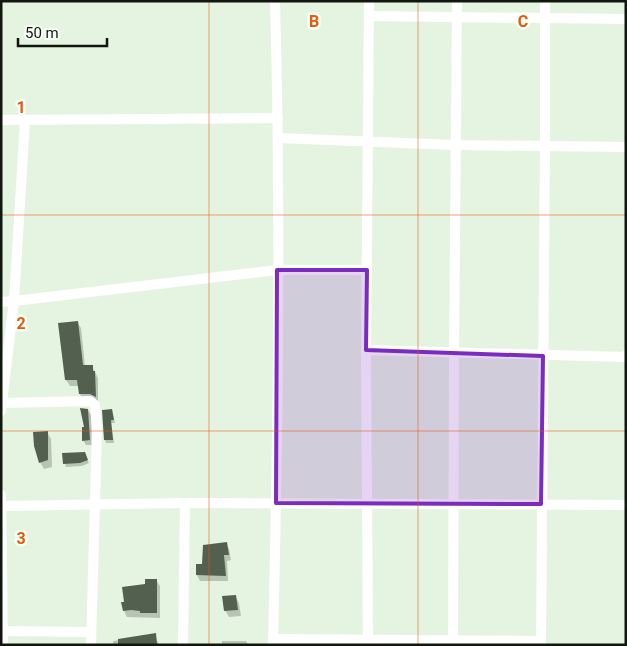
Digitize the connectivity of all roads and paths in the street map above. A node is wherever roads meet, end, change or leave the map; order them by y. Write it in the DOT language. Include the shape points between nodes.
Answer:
graph roads {
  1 [pos="275,1"];
  2 [pos="369,1"];
  3 [pos="457,1"];
  4 [pos="545,1"];
  5 [pos="369,16"];
  6 [pos="457,16"];
  7 [pos="544,17"];
  8 [pos="626,18"];
  9 [pos="278,118"];
  10 [pos="1,120"];
  11 [pos="25,120"];
  12 [pos="278,138"];
  13 [pos="367,142"];
  14 [pos="455,145"];
  15 [pos="545,146"];
  16 [pos="626,147"];
  17 [pos="277,270"];
  18 [pos="367,270"];
  19 [pos="1,302"];
  20 [pos="14,302"];
  21 [pos="366,350"];
  22 [pos="454,353"];
  23 [pos="626,355"];
  24 [pos="543,356"];
  25 [pos="2,403"];
  26 [pos="1,411"];
  27 [pos="1,495"];
  28 [pos="276,503"];
  29 [pos="94,504"];
  30 [pos="185,504"];
  31 [pos="368,504"];
  32 [pos="454,504"];
  33 [pos="542,504"];
  34 [pos="626,504"];
  35 [pos="2,506"];
  36 [pos="2,631"];
  37 [pos="92,632"];
  38 [pos="273,642"];
  39 [pos="368,643"];
  40 [pos="453,643"];
  41 [pos="541,643"];
  42 [pos="3,645"];
  43 [pos="91,645"];
  44 [pos="183,645"];
  1 -- 9 [label="street"];
  2 -- 5 [label="street"];
  3 -- 6 [label="street"];
  4 -- 7 [label="street"];
  5 -- 6 [label="street"];
  5 -- 13 [label="street"];
  6 -- 7 [label="street"];
  6 -- 14 [label="street"];
  7 -- 8 [label="street"];
  7 -- 15 [label="street"];
  9 -- 11 [label="street"];
  9 -- 12 [label="street"];
  10 -- 11 [label="street"];
  11 -- 20 [label="street"];
  12 -- 13 [label="street"];
  12 -- 17 [label="street"];
  13 -- 14 [label="street"];
  13 -- 18 [label="street"];
  14 -- 15 [label="street"];
  14 -- 22 [label="street"];
  15 -- 16 [label="street"];
  15 -- 24 [label="street"];
  17 -- 18 [label="street"];
  17 -- 20 [label="street"];
  17 -- 28 [label="street"];
  18 -- 21 [label="street"];
  19 -- 20 [label="street"];
  20 -- 25 [label="street"];
  21 -- 22 [label="street"];
  21 -- 31 [label="street"];
  22 -- 24 [label="street"];
  22 -- 32 [label="street"];
  23 -- 24 [label="street"];
  24 -- 33 [label="street"];
  25 -- 26 [label="street"];
  25 -- 29 [label="street" via="90,402 95,405"];
  27 -- 35 [label="street"];
  28 -- 30 [label="street"];
  28 -- 31 [label="street"];
  28 -- 38 [label="street"];
  29 -- 30 [label="street"];
  29 -- 35 [label="street"];
  29 -- 37 [label="street"];
  30 -- 44 [label="street"];
  31 -- 32 [label="street"];
  31 -- 39 [label="street"];
  32 -- 33 [label="street"];
  32 -- 40 [label="street"];
  33 -- 34 [label="street"];
  33 -- 41 [label="street"];
  35 -- 36 [label="street"];
  36 -- 37 [label="street"];
  36 -- 42 [label="street"];
  37 -- 43 [label="street"];
  38 -- 39 [label="street"];
  39 -- 40 [label="street"];
  40 -- 41 [label="street"];
}
